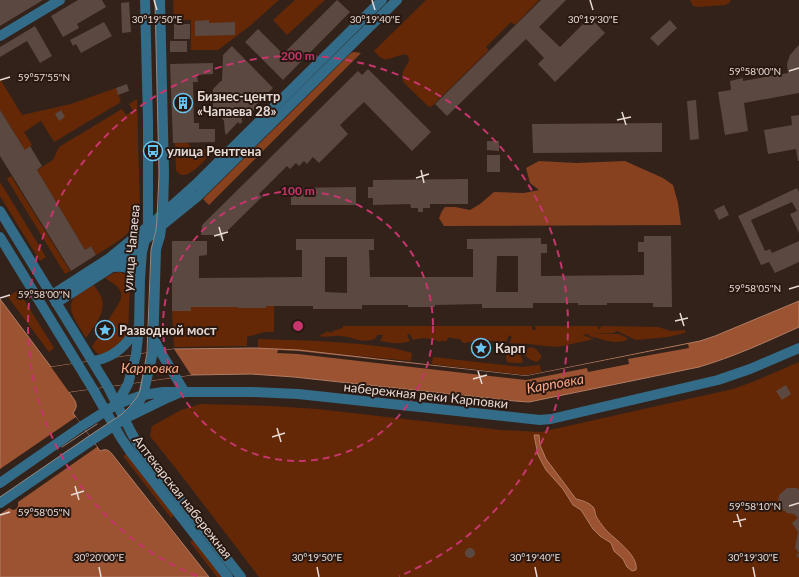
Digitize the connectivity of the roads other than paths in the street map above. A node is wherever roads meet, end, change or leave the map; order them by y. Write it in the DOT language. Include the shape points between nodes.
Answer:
graph roads {
  1 [pos="60,0"];
  2 [pos="145,0"];
  3 [pos="160,0"];
  4 [pos="382,0"];
  5 [pos="397,0"];
  6 [pos="0,36"];
  7 [pos="0,211"];
  8 [pos="163,214"];
  9 [pos="161,226"];
  10 [pos="148,227"];
  11 [pos="0,237"];
  12 [pos="145,240"];
  13 [pos="112,267"];
  14 [pos="140,280"];
  15 [pos="54,299"];
  16 [pos="139,327"];
  17 [pos="799,348"];
  18 [pos="157,352"];
  19 [pos="93,361"];
  20 [pos="184,391"];
  21 [pos="143,395"];
  22 [pos="117,404"];
  23 [pos="106,411"];
  24 [pos="124,419"];
  25 [pos="115,425"];
  26 [pos="0,483"];
  27 [pos="0,503"];
  28 [pos="228,577"];
  29 [pos="241,577"];
  1 -- 6 [label="street"];
  2 -- 10 [label="street, улица Чапаева"];
  3 -- 8 [label="street, улица Чапаева"];
  4 -- 8 [label="street" via="195,186"];
  5 -- 9 [label="street" via="198,196"];
  7 -- 15 [label="street, Аптекарская набережная"];
  8 -- 9 [label="street, улица Чапаева"];
  8 -- 10 [label="street"];
  9 -- 12 [label="street"];
  9 -- 18 [label="street, улица Чапаева" via="156,249 154,337"];
  10 -- 12 [label="street, улица Чапаева"];
  10 -- 15 [label="street"];
  11 -- 23 [label="street, Аптекарская набережная"];
  12 -- 13 [label="street"];
  12 -- 14 [label="street, улица Чапаева"];
  13 -- 14 [label="street" via="127,267"];
  13 -- 15 [label="street"];
  14 -- 16 [label="street, улица Чапаева"];
  15 -- 19 [label="street, Аптекарская набережная"];
  16 -- 19 [label="street" via="115,353"];
  16 -- 22 [label="street, улица Чапаева" via="136,354 128,384"];
  17 -- 20 [label="street, набережная реки Карповки" via="718,380 540,420 298,394"];
  18 -- 20 [label="street, улица Чапаева"];
  18 -- 21 [label="street"];
  19 -- 22 [label="street, Аптекарская набережная"];
  20 -- 21 [label="street, набережная реки Карповки"];
  20 -- 24 [label="street, набережная реки Карповки"];
  21 -- 22 [label="street, набережная реки Карповки"];
  21 -- 24 [label="street"];
  22 -- 23 [label="street, набережная реки Карповки"];
  22 -- 24 [label="street, Аптекарская набережная"];
  23 -- 25 [label="street, Аптекарская набережная"];
  23 -- 26 [label="street, набережная реки Карповки"];
  24 -- 25 [label="street"];
  24 -- 29 [label="street, Аптекарская набережная" via="140,448"];
  25 -- 27 [label="street"];
  25 -- 28 [label="street, Аптекарская набережная" via="132,454"];
}
